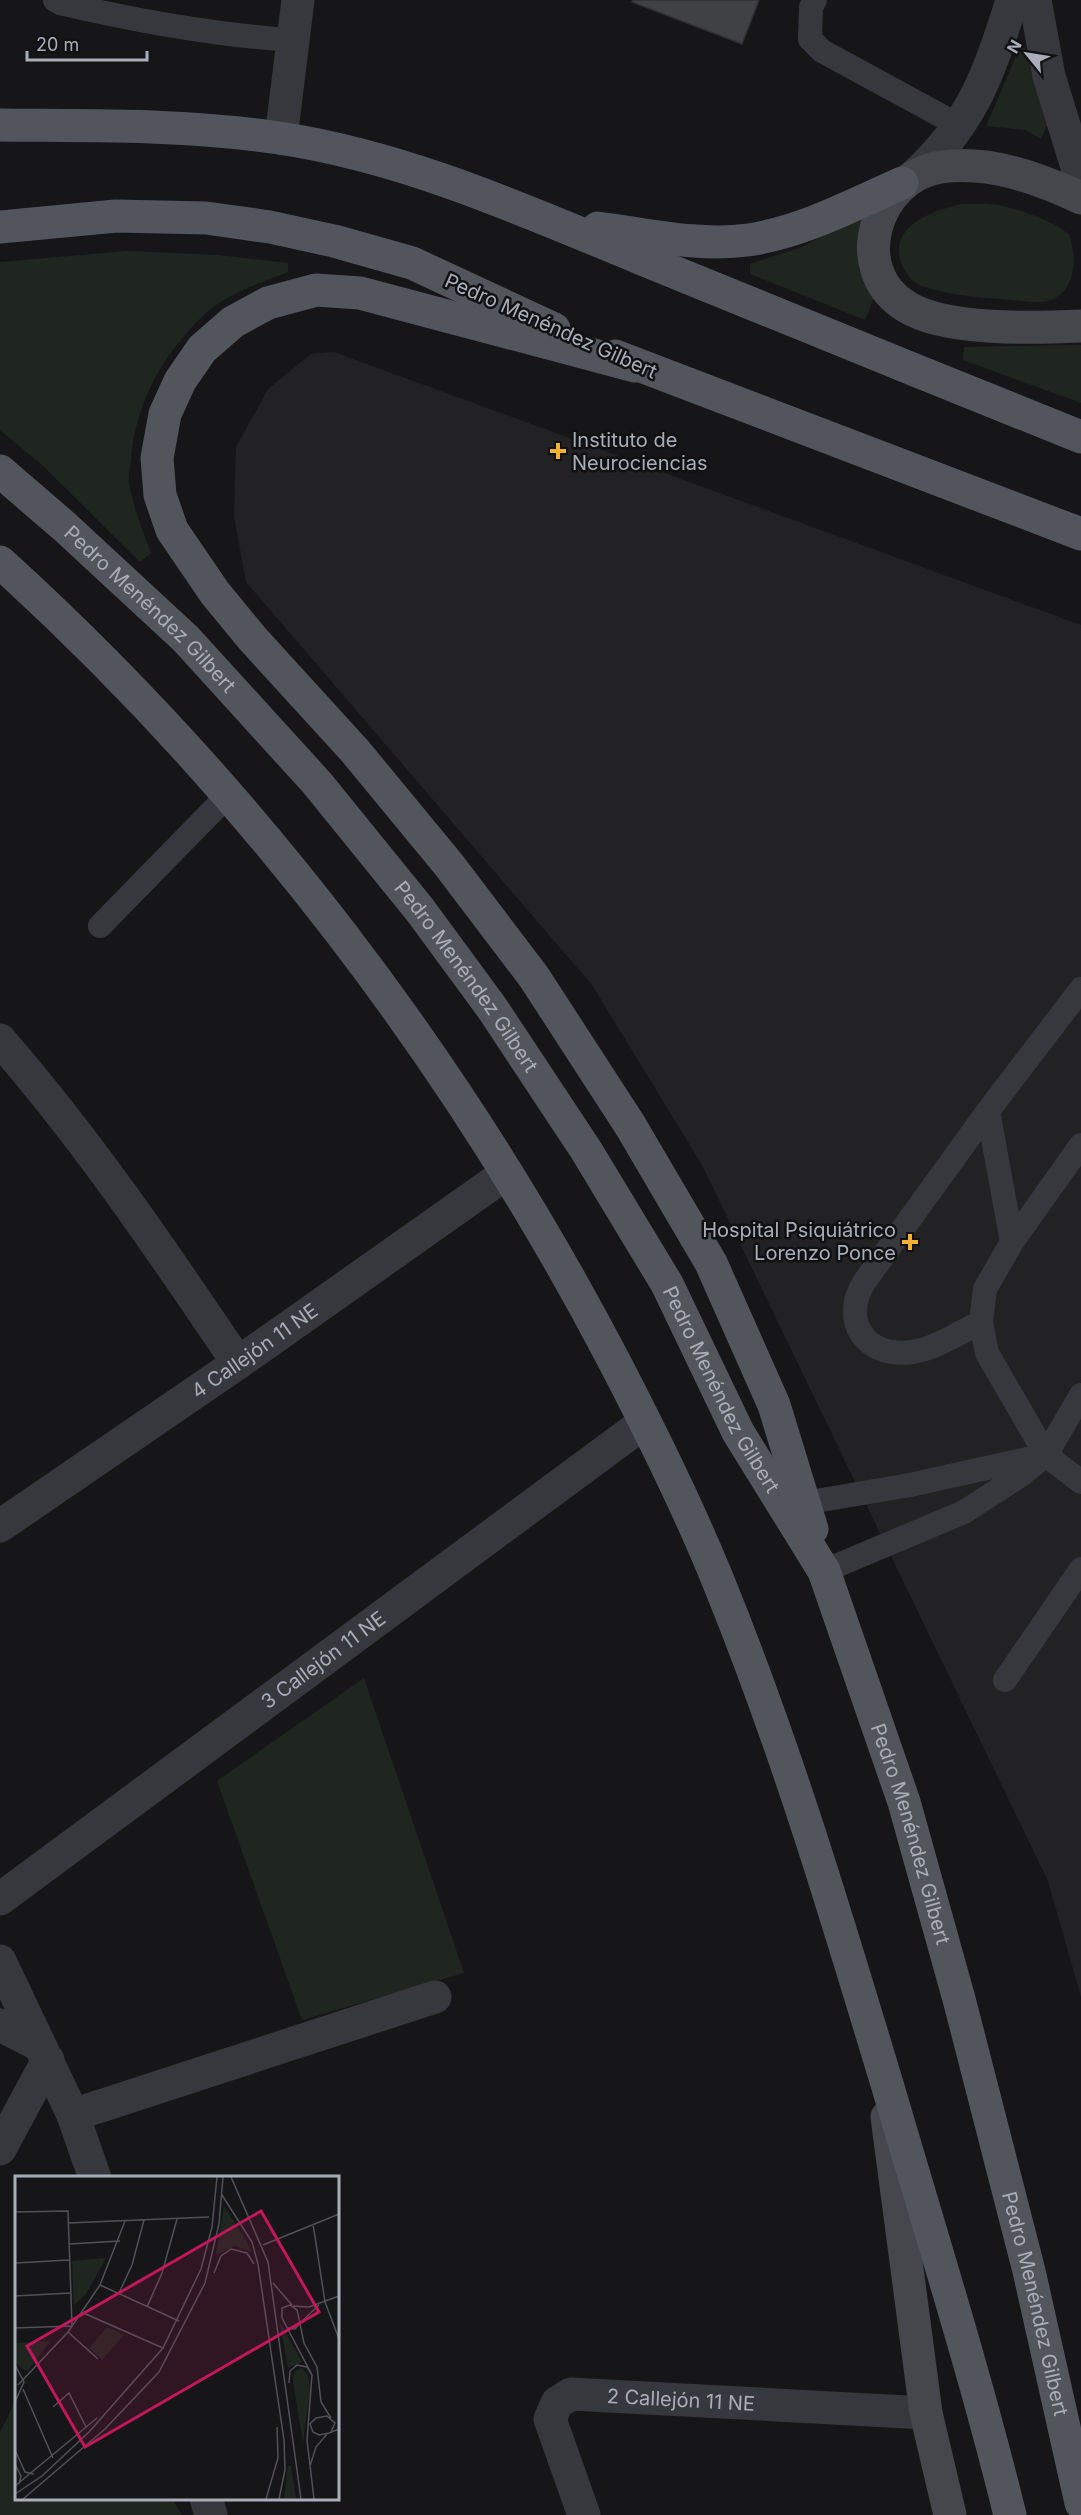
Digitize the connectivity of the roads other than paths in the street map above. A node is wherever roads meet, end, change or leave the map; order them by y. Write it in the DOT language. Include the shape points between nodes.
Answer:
graph roads {
  1 [pos="55,0"];
  2 [pos="298,0"];
  3 [pos="815,0"];
  4 [pos="1012,0"];
  5 [pos="1035,0"];
  6 [pos="293,40"];
  7 [pos="0,125"];
  8 [pos="960,126"];
  9 [pos="280,138"];
  10 [pos="908,180"];
  11 [pos="1081,182"];
  12 [pos="549,221"];
  13 [pos="0,226"];
  14 [pos="1077,324"];
  15 [pos="635,366"];
  16 [pos="1081,438"];
  17 [pos="0,471"];
  18 [pos="1081,534"];
  19 [pos="0,562"];
  20 [pos="0,576"];
  21 [pos="64,620"];
  22 [pos="228,795"];
  23 [pos="100,926"];
  24 [pos="1081,989"];
  25 [pos="0,1040"];
  26 [pos="988,1111"];
  27 [pos="1081,1145"];
  28 [pos="507,1173"];
  29 [pos="1012,1242"];
  30 [pos="981,1322"];
  31 [pos="238,1363"];
  32 [pos="1081,1395"];
  33 [pos="645,1422"];
  34 [pos="1046,1455"];
  35 [pos="1081,1482"];
  36 [pos="804,1503"];
  37 [pos="0,1526"];
  38 [pos="1081,1569"];
  39 [pos="824,1571"];
  40 [pos="1005,1680"];
  41 [pos="0,1899"];
  42 [pos="0,1961"];
  43 [pos="435,1997"];
  44 [pos="0,2025"];
  45 [pos="43,2052"];
  46 [pos="880,2062"];
  47 [pos="73,2115"];
  48 [pos="0,2149"];
  49 [pos="93,2176"];
  50 [pos="926,2413"];
  51 [pos="206,2500"];
  52 [pos="1081,2503"];
  53 [pos="211,2515"];
  54 [pos="584,2515"];
  55 [pos="950,2515"];
  56 [pos="1010,2515"];
  1 -- 6 [label="lane" via="146,22 229,36"];
  2 -- 6 [label="street"];
  3 -- 8 [label="lane" via="811,7 810,39 822,51"];
  4 -- 8 [label="street" via="983,86"];
  5 -- 11 [label="street" via="1048,76"];
  6 -- 9 [label="street"];
  7 -- 9 [label="main road" via="176,126"];
  8 -- 10 [label="street" via="934,159"];
  9 -- 12 [label="main road" via="357,154"];
  10 -- 11 [label="street" via="941,168 992,168 1057,187"];
  10 -- 12 [label="main road" via="808,224 746,240 695,241"];
  10 -- 14 [label="street" via="887,200 874,238 874,261 890,294 906,307 956,324"];
  12 -- 16 [label="main road"];
  13 -- 15 [label="main road, Pedro Menéndez Gilbert" via="116,216 195,218 324,238 411,263"];
  15 -- 18 [label="main road, Pedro Menéndez Gilbert"];
  15 -- 36 [label="main road" via="360,293 316,290 268,303 225,328 202,349 180,381 163,425 158,458 160,495 172,530 215,592 449,865 534,977 630,1125 711,1263 774,1405"];
  17 -- 39 [label="main road, Pedro Menéndez Gilbert" via="186,639 316,783 420,910 486,999 586,1150 667,1284 738,1432"];
  19 -- 21 [label="main road"];
  20 -- 21 [label="main road"];
  21 -- 22 [label="main road"];
  22 -- 23 [label="lane"];
  22 -- 28 [label="main road" via="302,883 409,1025"];
  24 -- 26 [label="lane"];
  25 -- 31 [label="street" via="141,1219"];
  26 -- 29 [label="lane"];
  26 -- 30 [label="lane" via="865,1281 854,1311 858,1331 869,1342 898,1353 927,1348"];
  27 -- 29 [label="lane"];
  28 -- 31 [label="street, 4 Callejón 11 NE"];
  28 -- 33 [label="main road" via="579,1295"];
  29 -- 30 [label="lane" via="985,1289"];
  30 -- 34 [label="lane" via="987,1353"];
  31 -- 37 [label="street, 4 Callejón 11 NE"];
  32 -- 34 [label="lane"];
  33 -- 41 [label="street, 3 Callejón 11 NE"];
  33 -- 46 [label="main road" via="717,1578 779,1738"];
  34 -- 35 [label="lane"];
  34 -- 36 [label="lane"];
  34 -- 39 [label="lane" via="964,1512"];
  36 -- 39 [label="main road"];
  38 -- 40 [label="lane"];
  39 -- 52 [label="main road, Pedro Menéndez Gilbert" via="904,1802 956,1988 1029,2271"];
  42 -- 45 [label="street"];
  43 -- 47 [label="street"];
  44 -- 45 [label="street"];
  45 -- 47 [label="street"];
  45 -- 48 [label="street"];
  46 -- 50 [label="street"];
  46 -- 56 [label="main road" via="984,2409"];
  47 -- 49 [label="street"];
  50 -- 54 [label="street, 2 Callejón 11 NE" via="571,2394 557,2403 550,2419"];
  50 -- 55 [label="street"];
  51 -- 53 [label="street"];
}
